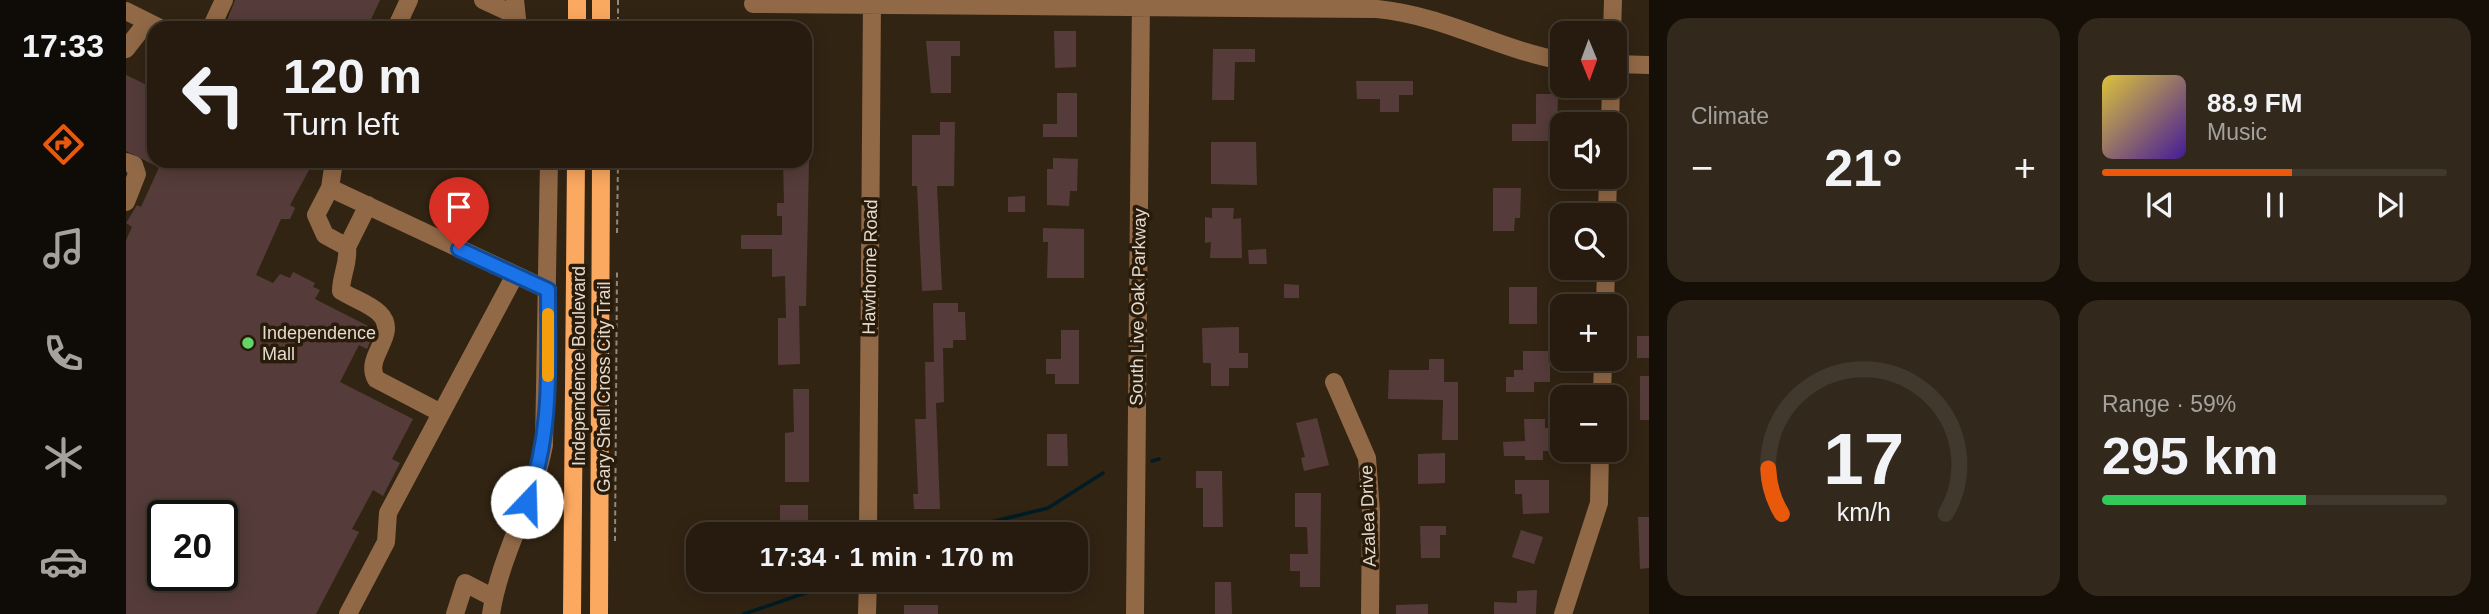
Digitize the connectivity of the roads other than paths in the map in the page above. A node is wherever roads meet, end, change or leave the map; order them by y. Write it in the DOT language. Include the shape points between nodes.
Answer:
graph roads {
  1 [pos="224,0"];
  2 [pos="409,0"];
  3 [pos="483,0"];
  4 [pos="577,0"];
  5 [pos="601,0"];
  6 [pos="1613,0"];
  7 [pos="872,2"];
  8 [pos="753,4"];
  9 [pos="1141,4"];
  10 [pos="1410,6"];
  11 [pos="126,11"];
  12 [pos="516,14"];
  13 [pos="214,21"];
  14 [pos="399,21"];
  15 [pos="577,21"];
  16 [pos="601,21"];
  17 [pos="1612,21"];
  18 [pos="147,22"];
  19 [pos="147,30"];
  20 [pos="126,49"];
  21 [pos="1550,56"];
  22 [pos="1628,64"];
  23 [pos="1649,65"];
  24 [pos="126,162"];
  25 [pos="333,168"];
  26 [pos="549,168"];
  27 [pos="576,168"];
  28 [pos="600,168"];
  29 [pos="330,188"];
  30 [pos="126,202"];
  31 [pos="368,205"];
  32 [pos="346,247"];
  33 [pos="515,275"];
  34 [pos="548,290"];
  35 [pos="1334,382"];
  36 [pos="440,413"];
  37 [pos="1600,462"];
  38 [pos="868,522"];
  39 [pos="867,592"];
  40 [pos="493,606"];
  41 [pos="348,614"];
  42 [pos="455,614"];
  43 [pos="572,614"];
  44 [pos="599,614"];
  45 [pos="867,614"];
  46 [pos="1135,614"];
  47 [pos="1370,614"];
  48 [pos="1563,614"];
  1 -- 13 [label="street"];
  2 -- 14 [label="street"];
  3 -- 12 [label="street"];
  4 -- 15 [label="main road"];
  5 -- 16 [label="main road"];
  6 -- 17 [label="street"];
  7 -- 8 [label="street"];
  7 -- 9 [label="street"];
  7 -- 38 [label="street, Hawthorne Road"];
  9 -- 10 [label="street"];
  9 -- 46 [label="street, South Live Oak Parkway"];
  10 -- 21 [label="street"];
  11 -- 18 [label="street"];
  19 -- 20 [label="street"];
  22 -- 23 [label="street"];
  24 -- 30 [label="street" via="137,174"];
  25 -- 29 [label="street"];
  26 -- 34 [label="street"];
  27 -- 43 [label="main road, Independence Boulevard"];
  28 -- 44 [label="main road, Independence Boulevard"];
  29 -- 31 [label="street"];
  29 -- 32 [label="street" via="316,215 325,234"];
  31 -- 32 [label="street"];
  31 -- 33 [label="street"];
  32 -- 36 [label="street" via="341,291 379,313 385,322 387,332 372,372 376,379"];
  33 -- 34 [label="street"];
  33 -- 36 [label="street"];
  34 -- 40 [label="street" via="540,469 504,560"];
  35 -- 47 [label="street, Azalea Drive" via="1367,458"];
  36 -- 41 [label="street" via="388,513 386,542"];
  37 -- 48 [label="street" via="1599,503"];
  39 -- 45 [label="street"];
  40 -- 42 [label="street" via="465,583"];
}
